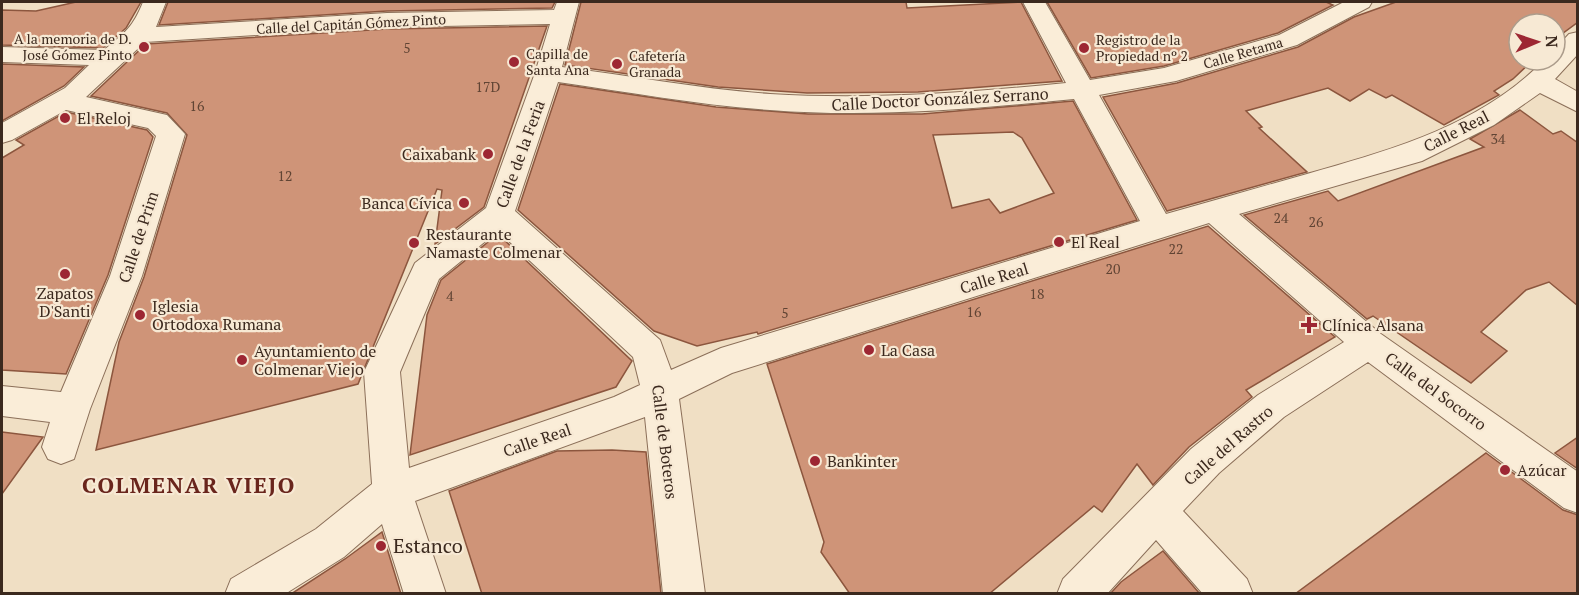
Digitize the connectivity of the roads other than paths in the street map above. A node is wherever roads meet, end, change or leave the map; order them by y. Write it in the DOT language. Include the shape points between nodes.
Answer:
graph roads {
  1 [pos="154,2"];
  2 [pos="1034,2"];
  3 [pos="1361,2"];
  4 [pos="566,9"];
  5 [pos="138,35"];
  6 [pos="1578,39"];
  7 [pos="2,54"];
  8 [pos="110,58"];
  9 [pos="548,73"];
  10 [pos="1539,81"];
  11 [pos="1082,90"];
  12 [pos="63,101"];
  13 [pos="1578,104"];
  14 [pos="2,134"];
  15 [pos="1216,212"];
  16 [pos="499,214"];
  17 [pos="1158,227"];
  18 [pos="1370,344"];
  19 [pos="660,391"];
  20 [pos="2,401"];
  21 [pos="72,409"];
  22 [pos="61,447"];
  23 [pos="392,492"];
  24 [pos="1578,495"];
  25 [pos="1157,512"];
  26 [pos="246,594"];
  27 [pos="425,594"];
  28 [pos="684,594"];
  29 [pos="1078,594"];
  30 [pos="1232,594"];
  1 -- 5 [label="street"];
  2 -- 11 [label="street"];
  3 -- 11 [label="street, Calle Retama" via="1288,40 1167,75"];
  4 -- 5 [label="street, Calle del Capitán Gómez Pinto"];
  4 -- 9 [label="street, Calle de la Feria"];
  5 -- 8 [label="street"];
  6 -- 10 [label="street, Calle Real"];
  7 -- 8 [label="street"];
  8 -- 12 [label="street"];
  9 -- 11 [label="street, Calle Doctor González Serrano" via="768,102 832,105"];
  9 -- 16 [label="street, Calle de la Feria"];
  10 -- 13 [label="street"];
  10 -- 15 [label="street, Calle Real" via="1484,119 1412,154"];
  11 -- 17 [label="street"];
  12 -- 14 [label="street"];
  12 -- 21 [label="street, Calle de Prim" via="157,121 171,134 126,276"];
  15 -- 17 [label="street, Calle Real"];
  15 -- 18 [label="street, Calle del Socorro"];
  16 -- 19 [label="street, Calle de Boteros" via="648,350"];
  16 -- 23 [label="street, Calle de la Feria" via="426,272 382,372"];
  17 -- 19 [label="street, Calle Real" via="721,362"];
  18 -- 24 [label="street, Calle del Socorro"];
  18 -- 25 [label="street, Calle del Rastro" via="1271,406 1205,461"];
  19 -- 23 [label="street, Calle Real" via="627,408"];
  19 -- 28 [label="street, Calle de Boteros"];
  20 -- 21 [label="street"];
  21 -- 22 [label="street, Calle de Prim"];
  23 -- 26 [label="street, Calle Real" via="330,543"];
  23 -- 27 [label="street"];
  25 -- 29 [label="street, Calle del Rastro"];
  25 -- 30 [label="street"];
}
